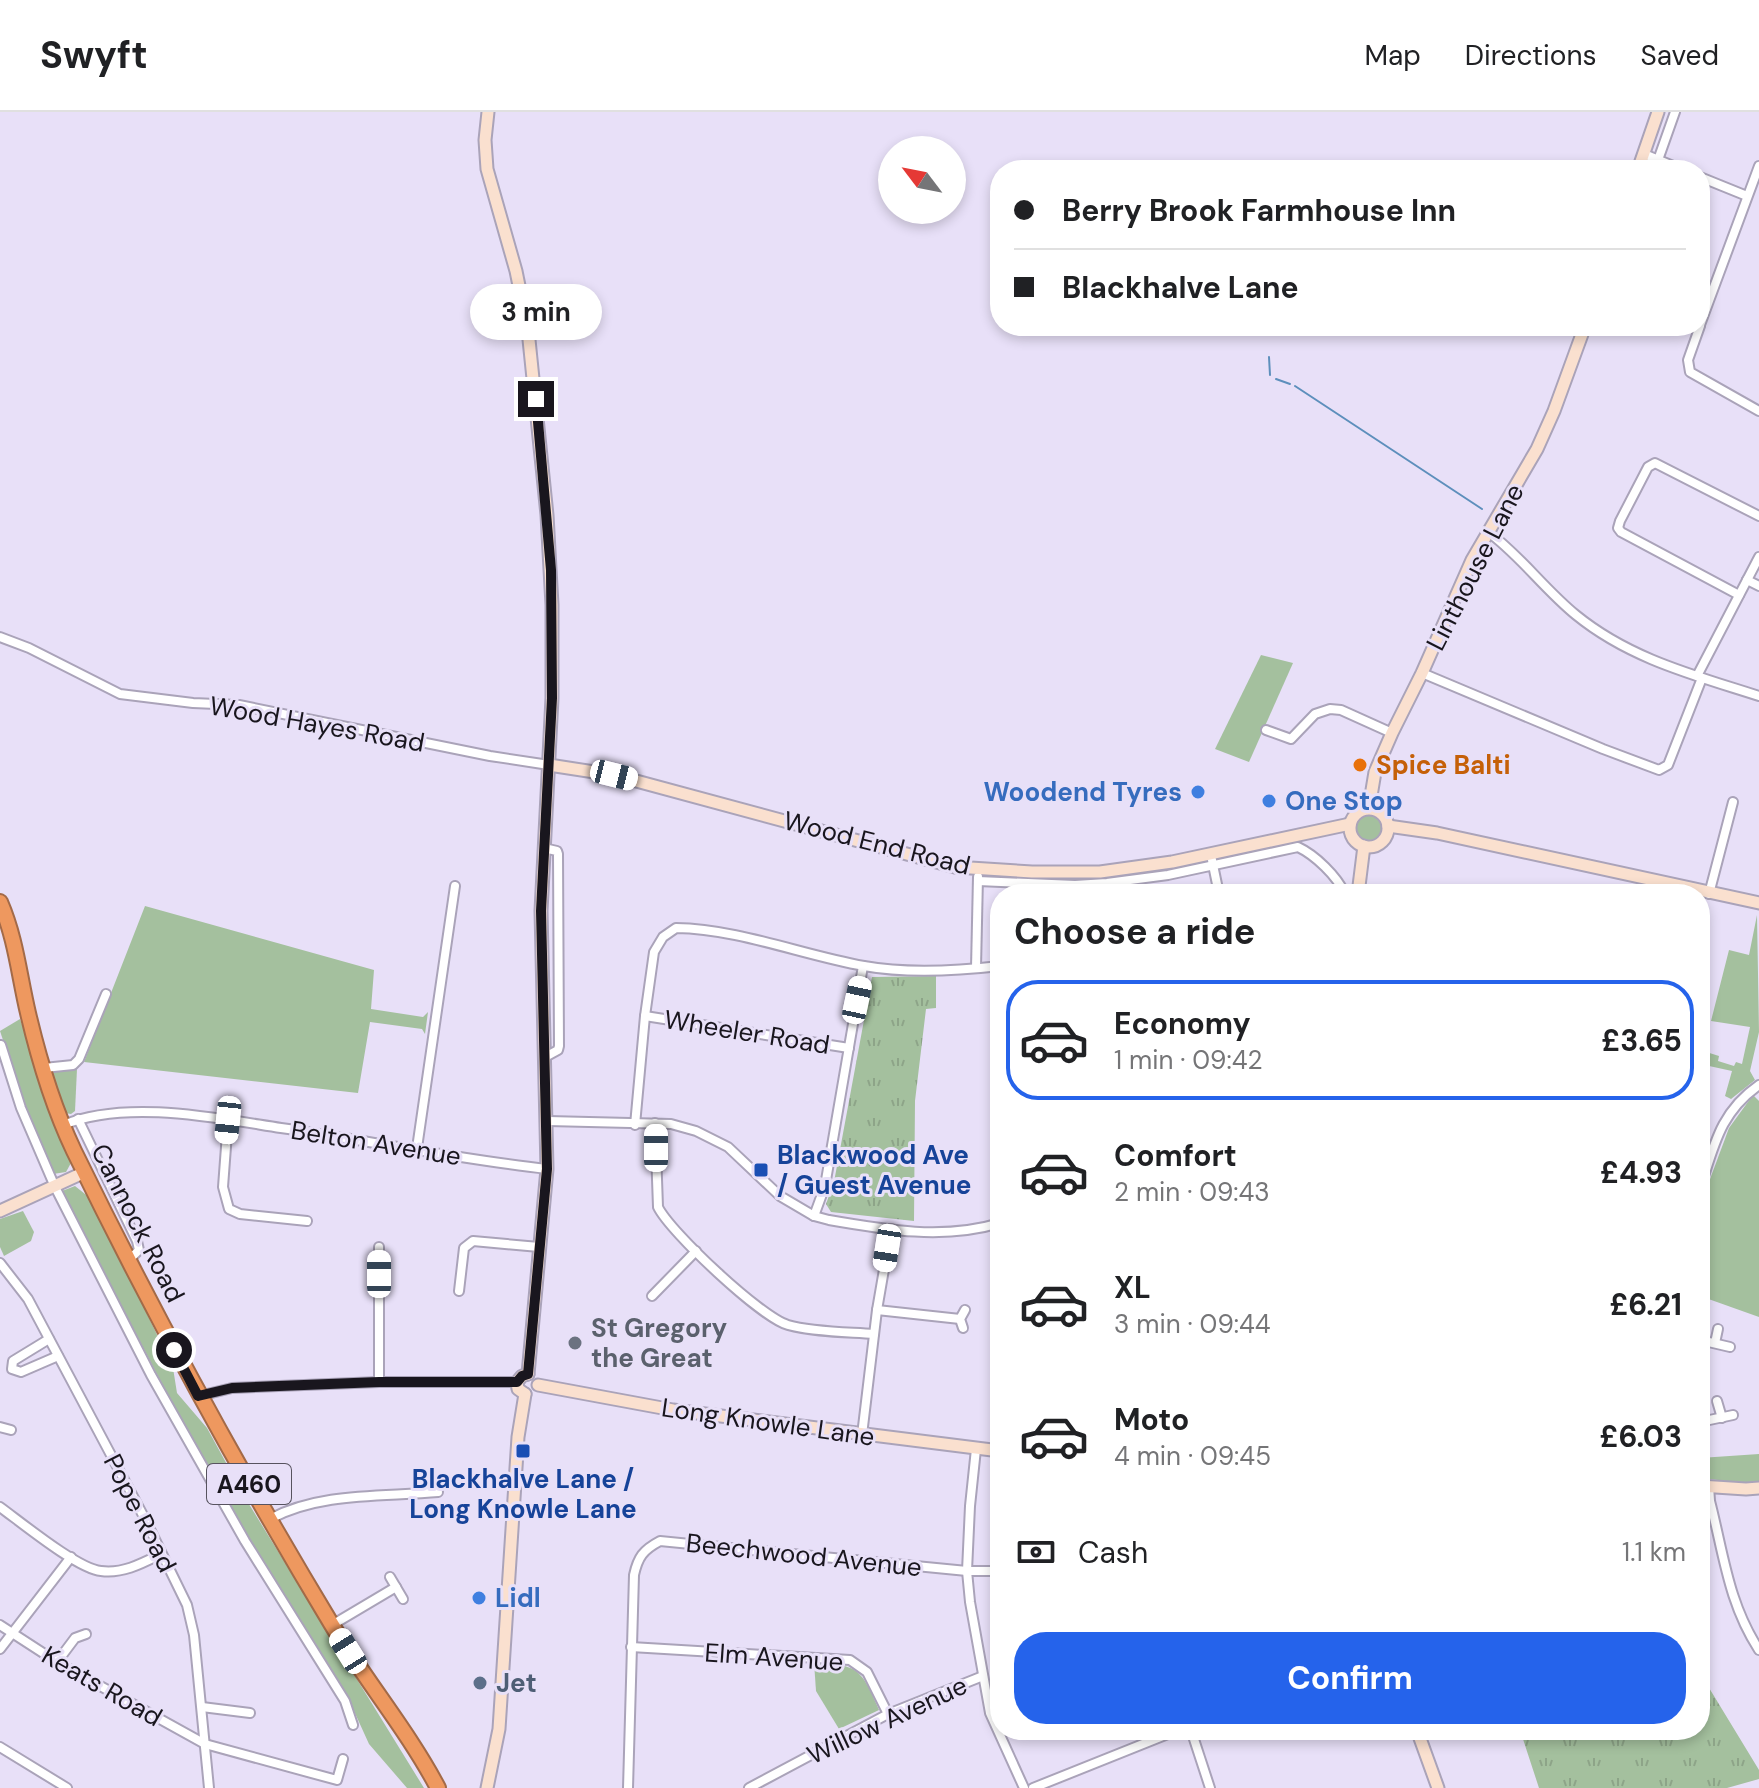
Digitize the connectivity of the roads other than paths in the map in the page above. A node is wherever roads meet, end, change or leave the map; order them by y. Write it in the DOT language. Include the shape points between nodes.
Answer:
graph roads {
  1 [pos="488,112"];
  2 [pos="1658,112"];
  3 [pos="1675,112"];
  4 [pos="1644,154"];
  5 [pos="1642,160"];
  6 [pos="1658,160"];
  7 [pos="1759,166"];
  8 [pos="1710,181"];
  9 [pos="1747,196"];
  10 [pos="1710,298"];
  11 [pos="1581,336"];
  12 [pos="1696,336"];
  13 [pos="1759,411"];
  14 [pos="1759,516"];
  15 [pos="1487,531"];
  16 [pos="1759,557"];
  17 [pos="1747,580"];
  18 [pos="1759,586"];
  19 [pos="1739,595"];
  20 [pos="0,637"];
  21 [pos="1422,673"];
  22 [pos="1699,677"];
  23 [pos="1759,696"];
  24 [pos="1266,730"];
  25 [pos="1392,733"];
  26 [pos="549,765"];
  27 [pos="1733,802"];
  28 [pos="1369,808"];
  29 [pos="1350,824"];
  30 [pos="1388,826"];
  31 [pos="1364,846"];
  32 [pos="1212,859"];
  33 [pos="978,875"];
  34 [pos="1217,884"];
  35 [pos="1340,884"];
  36 [pos="1359,884"];
  37 [pos="1660,884"];
  38 [pos="455,886"];
  39 [pos="1710,890"];
  40 [pos="1710,894"];
  41 [pos="0,902"];
  42 [pos="1759,903"];
  43 [pos="863,966"];
  44 [pos="990,967"];
  45 [pos="976,968"];
  46 [pos="106,994"];
  47 [pos="645,1016"];
  48 [pos="1,1045"];
  49 [pos="849,1048"];
  50 [pos="44,1068"];
  51 [pos="1759,1085"];
  52 [pos="228,1120"];
  53 [pos="548,1121"];
  54 [pos="70,1122"];
  55 [pos="655,1123"];
  56 [pos="635,1125"];
  57 [pos="417,1148"];
  58 [pos="1710,1158"];
  59 [pos="547,1169"];
  60 [pos="85,1172"];
  61 [pos="55,1187"];
  62 [pos="0,1211"];
  63 [pos="814,1216"];
  64 [pos="311,1221"];
  65 [pos="990,1226"];
  66 [pos="891,1229"];
  67 [pos="379,1247"];
  68 [pos="539,1247"];
  69 [pos="696,1251"];
  70 [pos="129,1260"];
  71 [pos="0,1263"];
  72 [pos="459,1291"];
  73 [pos="652,1296"];
  74 [pos="877,1310"];
  75 [pos="965,1310"];
  76 [pos="1718,1329"];
  77 [pos="874,1334"];
  78 [pos="49,1339"];
  79 [pos="1710,1342"];
  80 [pos="1715,1343"];
  81 [pos="1730,1347"];
  82 [pos="58,1356"];
  83 [pos="528,1374"];
  84 [pos="379,1382"];
  85 [pos="517,1382"];
  86 [pos="538,1385"];
  87 [pos="525,1394"];
  88 [pos="198,1396"];
  89 [pos="1717,1401"];
  90 [pos="1733,1415"];
  91 [pos="1722,1418"];
  92 [pos="1710,1420"];
  93 [pos="0,1427"];
  94 [pos="11,1430"];
  95 [pos="862,1435"];
  96 [pos="976,1449"];
  97 [pos="990,1450"];
  98 [pos="1710,1486"];
  99 [pos="1759,1488"];
  100 [pos="438,1492"];
  101 [pos="1710,1501"];
  102 [pos="0,1507"];
  103 [pos="270,1519"];
  104 [pos="161,1554"];
  105 [pos="71,1557"];
  106 [pos="967,1571"];
  107 [pos="990,1571"];
  108 [pos="390,1577"];
  109 [pos="396,1587"];
  110 [pos="403,1599"];
  111 [pos="0,1625"];
  112 [pos="332,1625"];
  113 [pos="12,1633"];
  114 [pos="86,1634"];
  115 [pos="1755,1636"];
  116 [pos="631,1647"];
  117 [pos="0,1649"];
  118 [pos="1759,1650"];
  119 [pos="57,1662"];
  120 [pos="983,1676"];
  121 [pos="202,1707"];
  122 [pos="250,1713"];
  123 [pos="990,1713"];
  124 [pos="888,1714"];
  125 [pos="353,1725"];
  126 [pos="1002,1740"];
  127 [pos="1153,1740"];
  128 [pos="1194,1740"];
  129 [pos="1421,1740"];
  130 [pos="205,1744"];
  131 [pos="0,1747"];
  132 [pos="343,1759"];
  133 [pos="67,1788"];
  134 [pos="209,1788"];
  135 [pos="438,1788"];
  136 [pos="487,1788"];
  137 [pos="628,1788"];
  138 [pos="749,1788"];
  139 [pos="1024,1788"];
  140 [pos="1033,1788"];
  141 [pos="1210,1788"];
  142 [pos="1438,1788"];
  1 -- 26 [label="main road" via="487,169 524,304 543,468 552,605"];
  2 -- 4 [label="main road"];
  3 -- 6 [label="street"];
  4 -- 5 [label="main road"];
  4 -- 6 [label="street"];
  7 -- 9 [label="street"];
  8 -- 9 [label="street"];
  9 -- 10 [label="street"];
  11 -- 15 [label="main road, Linthouse Lane" via="1537,449"];
  12 -- 13 [label="street" via="1688,360 1690,372"];
  14 -- 19 [label="street" via="1655,463 1648,467 1618,528"];
  15 -- 21 [label="main road, Linthouse Lane"];
  15 -- 22 [label="street" via="1595,630 1641,656"];
  16 -- 17 [label="street"];
  17 -- 18 [label="street"];
  17 -- 19 [label="street"];
  19 -- 22 [label="street"];
  20 -- 26 [label="street, Wood Hayes Road" via="120,694 239,705"];
  21 -- 22 [label="street" via="1659,770 1668,765"];
  21 -- 25 [label="main road, Linthouse Lane"];
  22 -- 23 [label="street"];
  24 -- 25 [label="street" via="1291,739 1315,714 1336,709"];
  25 -- 28 [label="main road, Linthouse Lane" via="1375,772"];
  26 -- 33 [label="main road, Wood End Road" via="614,775"];
  26 -- 53 [label="main road" via="541,911"];
  27 -- 39 [label="street"];
  28 -- 29 [label="main road"];
  28 -- 30 [label="main road" via="1381,813"];
  29 -- 31 [label="main road" via="1353,839"];
  29 -- 32 [label="main road, Wood End Road"];
  30 -- 31 [label="main road" via="1382,842"];
  30 -- 37 [label="main road"];
  31 -- 36 [label="main road"];
  32 -- 33 [label="main road, Wood End Road" via="1100,872"];
  32 -- 34 [label="street"];
  32 -- 35 [label="street" via="1298,847"];
  33 -- 45 [label="street"];
  38 -- 57 [label="street"];
  40 -- 42 [label="main road"];
  41 -- 50 [label="highway, Cannock Road / A460"];
  43 -- 45 [label="street"];
  43 -- 47 [label="street" via="676,928 654,952"];
  43 -- 49 [label="street"];
  44 -- 45 [label="street"];
  46 -- 50 [label="street" via="79,1059 73,1065"];
  47 -- 49 [label="street, Wheeler Road"];
  47 -- 56 [label="street"];
  48 -- 61 [label="street"];
  49 -- 63 [label="street"];
  50 -- 54 [label="highway, Cannock Road / A460"];
  51 -- 58 [label="street" via="1737,1101"];
  52 -- 54 [label="street, Belton Avenue" via="149,1113"];
  52 -- 57 [label="street, Belton Avenue"];
  52 -- 64 [label="street" via="223,1187 229,1209"];
  53 -- 56 [label="street"];
  53 -- 59 [label="main road"];
  54 -- 60 [label="highway, Cannock Road / A460"];
  54 -- 70 [label="street" via="137,1241 139,1250"];
  55 -- 56 [label="street"];
  55 -- 63 [label="street" via="721,1142 780,1196"];
  55 -- 69 [label="street" via="658,1207"];
  57 -- 59 [label="street, Belton Avenue"];
  59 -- 68 [label="main road"];
  60 -- 61 [label="main road"];
  60 -- 70 [label="highway, Cannock Road / A460"];
  61 -- 62 [label="main road"];
  61 -- 125 [label="street" via="151,1375 245,1541 345,1701"];
  63 -- 66 [label="street"];
  65 -- 66 [label="street" via="944,1233"];
  66 -- 74 [label="street"];
  67 -- 84 [label="street"];
  68 -- 72 [label="street" via="473,1241 464,1248"];
  68 -- 83 [label="main road"];
  69 -- 73 [label="street"];
  69 -- 77 [label="street" via="767,1316 788,1326"];
  70 -- 88 [label="highway, Cannock Road / A460"];
  71 -- 78 [label="street, Pope Road" via="28,1299"];
  74 -- 75 [label="street" via="961,1324"];
  74 -- 77 [label="street"];
  76 -- 80 [label="street"];
  77 -- 95 [label="street"];
  78 -- 82 [label="street, Pope Road"];
  78 -- 82 [label="street" via="13,1361 12,1369 21,1372"];
  79 -- 80 [label="street"];
  80 -- 81 [label="street"];
  82 -- 104 [label="street, Pope Road"];
  83 -- 85 [label="main road"];
  83 -- 86 [label="main road"];
  84 -- 85 [label="street"];
  84 -- 88 [label="street" via="232,1388"];
  85 -- 87 [label="main road"];
  86 -- 87 [label="main road"];
  86 -- 95 [label="main road, Long Knowle Lane" via="673,1410"];
  87 -- 136 [label="main road" via="499,1729"];
  88 -- 103 [label="highway, Cannock Road / A460"];
  89 -- 91 [label="street"];
  90 -- 91 [label="street"];
  91 -- 92 [label="street"];
  93 -- 94 [label="street"];
  95 -- 96 [label="main road, Long Knowle Lane"];
  96 -- 97 [label="main road, Long Knowle Lane"];
  96 -- 106 [label="street"];
  98 -- 99 [label="main road"];
  100 -- 103 [label="street" via="336,1499"];
  101 -- 115 [label="street" via="1738,1615"];
  102 -- 105 [label="street"];
  103 -- 112 [label="highway, Cannock Road / A460"];
  104 -- 105 [label="street" via="136,1567 100,1572"];
  104 -- 121 [label="street, Pope Road" via="187,1605"];
  105 -- 113 [label="street"];
  106 -- 107 [label="street, Beechwood Avenue"];
  106 -- 116 [label="street, Beechwood Avenue" via="660,1541 637,1562"];
  106 -- 120 [label="street"];
  108 -- 109 [label="street"];
  109 -- 110 [label="street"];
  109 -- 112 [label="street"];
  111 -- 113 [label="street, Keats Road"];
  112 -- 135 [label="highway, Cannock Road / A460"];
  113 -- 117 [label="street"];
  113 -- 119 [label="street, Keats Road"];
  114 -- 119 [label="street" via="75,1638"];
  115 -- 118 [label="street"];
  116 -- 124 [label="street, Elm Avenue" via="850,1660 867,1672"];
  116 -- 137 [label="street, Beechwood Avenue"];
  119 -- 130 [label="street, Keats Road"];
  120 -- 123 [label="street"];
  120 -- 124 [label="street, Willow Avenue"];
  121 -- 122 [label="street"];
  121 -- 130 [label="street, Pope Road"];
  124 -- 138 [label="street, Willow Avenue"];
  126 -- 139 [label="street"];
  127 -- 140 [label="street"];
  128 -- 141 [label="street"];
  129 -- 142 [label="main road"];
  130 -- 132 [label="street, Keats Road" via="337,1780"];
  130 -- 134 [label="street, Pope Road"];
  131 -- 133 [label="street"];
}
